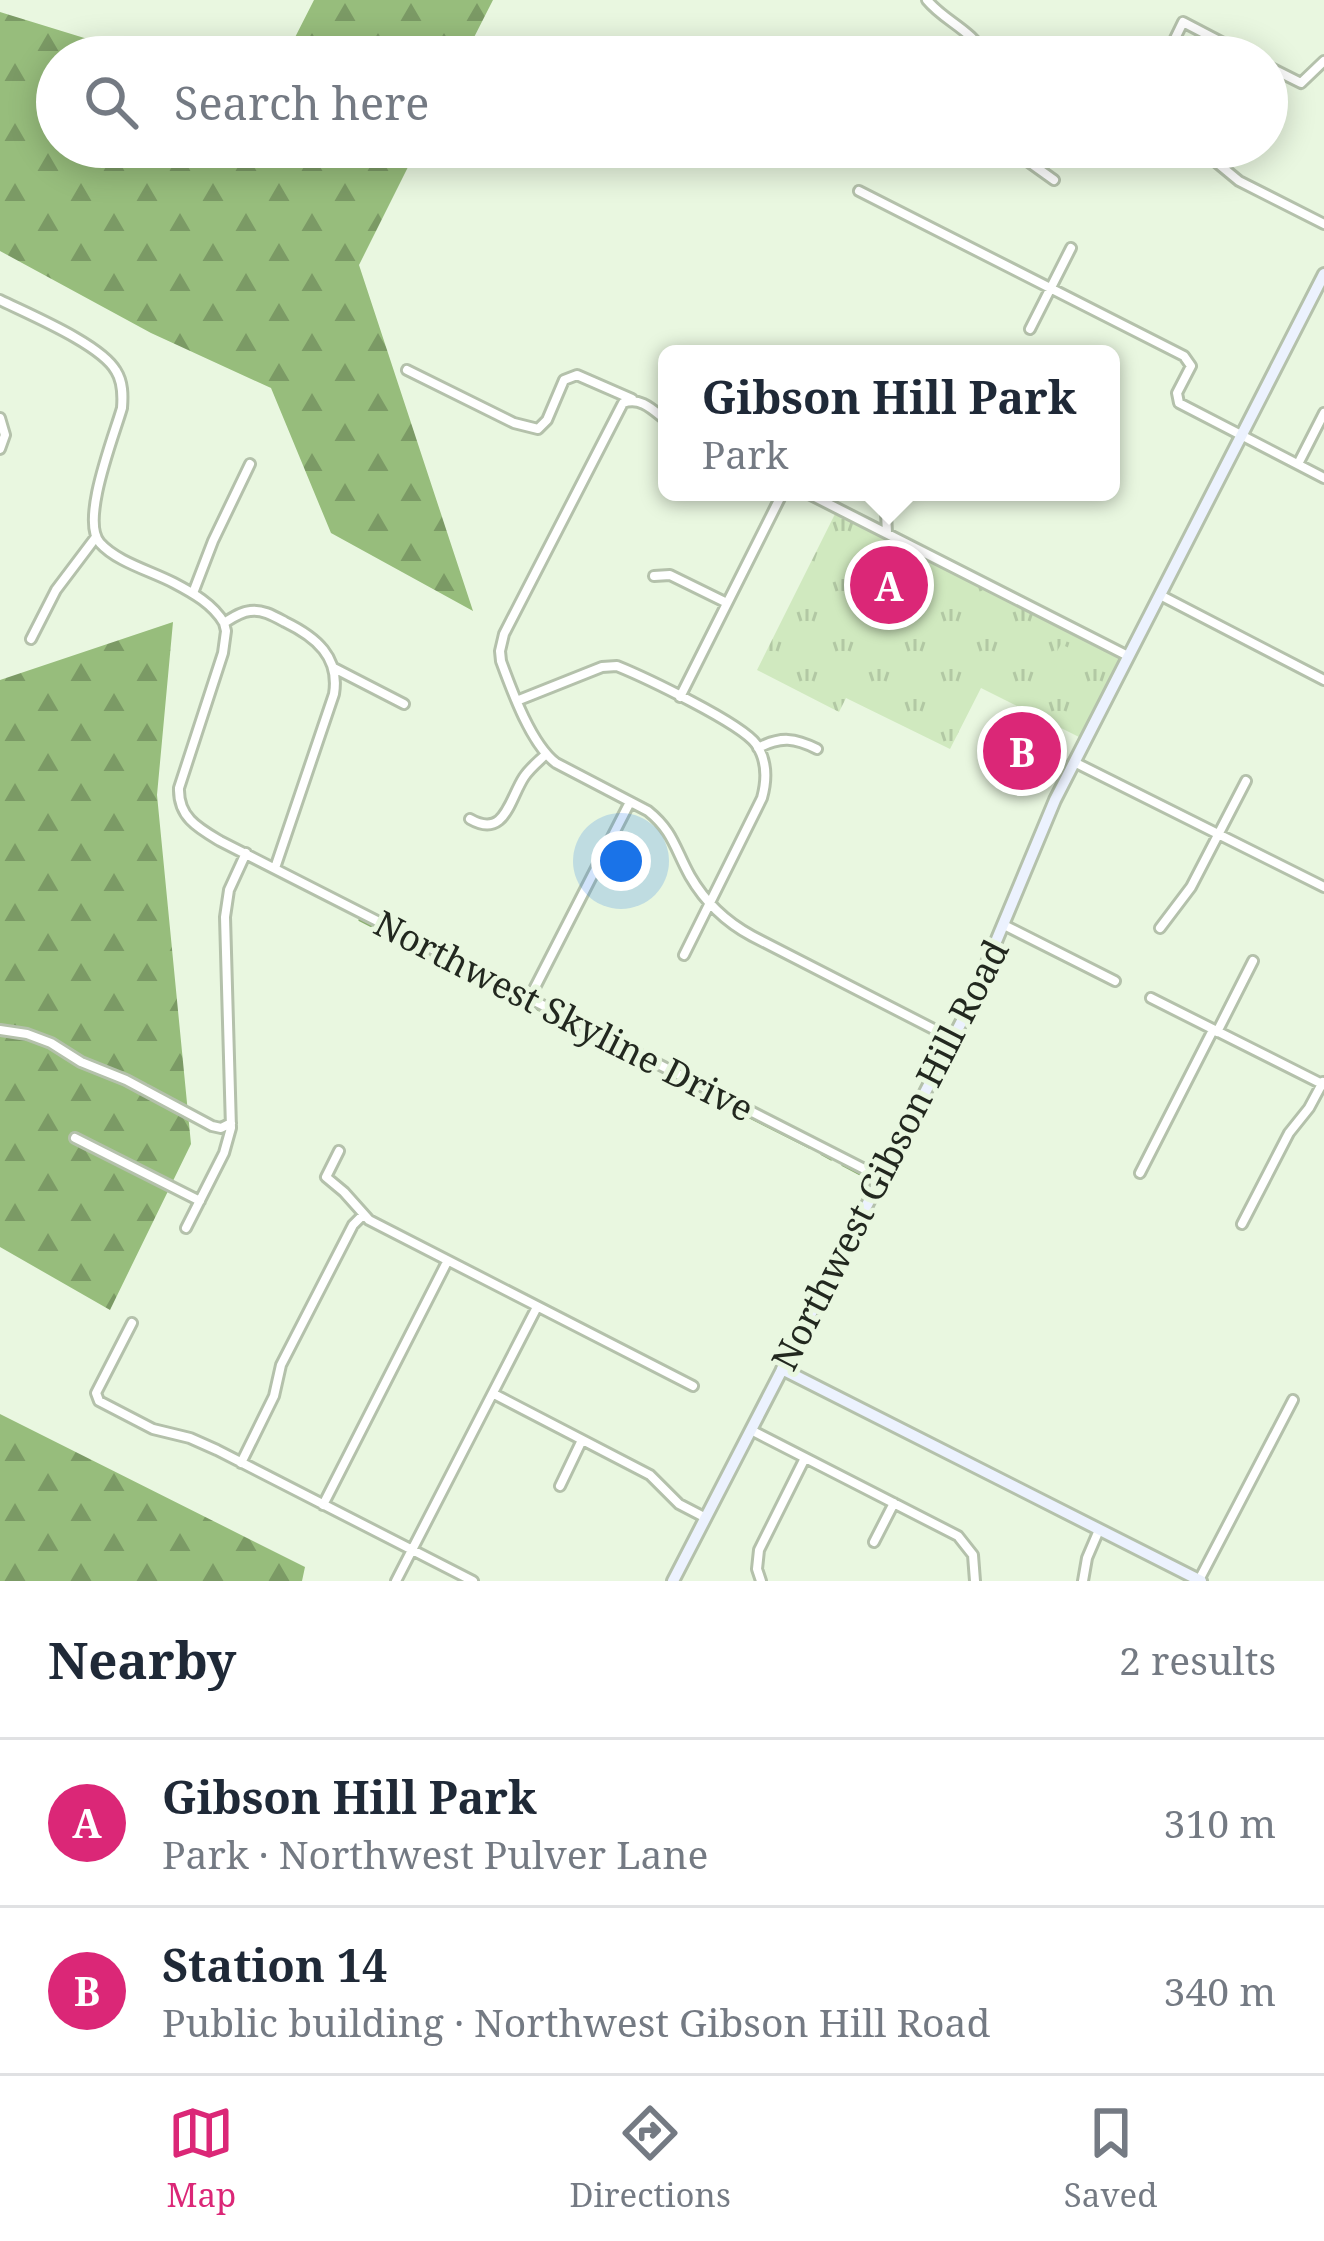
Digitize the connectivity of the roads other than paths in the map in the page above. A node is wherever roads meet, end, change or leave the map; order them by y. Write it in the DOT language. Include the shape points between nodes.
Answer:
graph roads {
  1 [pos="927,0"];
  2 [pos="971,36"];
  3 [pos="1177,36"];
  4 [pos="1210,36"];
  5 [pos="1324,61"];
  6 [pos="1288,76"];
  7 [pos="1037,168"];
  8 [pos="1223,168"];
  9 [pos="1054,180"];
  10 [pos="859,191"];
  11 [pos="1324,224"];
  12 [pos="1071,248"];
  13 [pos="1324,274"];
  14 [pos="1050,289"];
  15 [pos="0,300"];
  16 [pos="1030,329"];
  17 [pos="407,370"];
  18 [pos="636,400"];
  19 [pos="1324,413"];
  20 [pos="658,416"];
  21 [pos="0,418"];
  22 [pos="1241,436"];
  23 [pos="0,449"];
  24 [pos="250,464"];
  25 [pos="1298,464"];
  26 [pos="1324,478"];
  27 [pos="778,501"];
  28 [pos="823,501"];
  29 [pos="892,501"];
  30 [pos="888,534"];
  31 [pos="96,537"];
  32 [pos="654,576"];
  33 [pos="193,593"];
  34 [pos="1160,596"];
  35 [pos="727,603"];
  36 [pos="224,623"];
  37 [pos="31,639"];
  38 [pos="1128,656"];
  39 [pos="333,666"];
  40 [pos="1324,680"];
  41 [pos="680,697"];
  42 [pos="518,700"];
  43 [pos="404,704"];
  44 [pos="758,748"];
  45 [pos="818,749"];
  46 [pos="545,754"];
  47 [pos="1074,762"];
  48 [pos="1246,781"];
  49 [pos="631,802"];
  50 [pos="470,819"];
  51 [pos="1219,834"];
  52 [pos="246,853"];
  53 [pos="275,868"];
  54 [pos="1324,887"];
  55 [pos="710,902"];
  56 [pos="1004,926"];
  57 [pos="1160,928"];
  58 [pos="684,955"];
  59 [pos="1252,961"];
  60 [pos="1115,981"];
  61 [pos="1151,998"];
  62 [pos="529,999"];
  63 [pos="0,1030"];
  64 [pos="1215,1031"];
  65 [pos="953,1039"];
  66 [pos="1323,1083"];
  67 [pos="232,1122"];
  68 [pos="75,1138"];
  69 [pos="339,1151"];
  70 [pos="1140,1173"];
  71 [pos="882,1178"];
  72 [pos="200,1201"];
  73 [pos="363,1215"];
  74 [pos="1242,1224"];
  75 [pos="186,1228"];
  76 [pos="447,1262"];
  77 [pos="538,1307"];
  78 [pos="132,1323"];
  79 [pos="782,1370"];
  80 [pos="693,1386"];
  81 [pos="494,1394"];
  82 [pos="1293,1400"];
  83 [pos="751,1430"];
  84 [pos="582,1440"];
  85 [pos="806,1458"];
  86 [pos="241,1463"];
  87 [pos="560,1486"];
  88 [pos="894,1503"];
  89 [pos="323,1505"];
  90 [pos="706,1518"];
  91 [pos="1100,1530"];
  92 [pos="874,1542"];
  93 [pos="412,1551"];
  94 [pos="760,1580"];
  95 [pos="1200,1580"];
  96 [pos="396,1581"];
  97 [pos="473,1581"];
  98 [pos="674,1581"];
  99 [pos="975,1581"];
  100 [pos="1083,1581"];
  1 -- 2 [label="street"];
  3 -- 4 [label="street" via="1184,22"];
  5 -- 6 [label="street" via="1301,83"];
  7 -- 9 [label="street"];
  8 -- 11 [label="street"];
  10 -- 14 [label="street"];
  12 -- 14 [label="street"];
  13 -- 22 [label="main road, Northwest Gibson Hill Road"];
  14 -- 16 [label="street"];
  14 -- 22 [label="street" via="1184,356 1190,365 1179,403"];
  15 -- 31 [label="street" via="102,356 121,384 122,408 95,504"];
  17 -- 18 [label="street" via="538,429 564,380 577,375"];
  18 -- 20 [label="street"];
  18 -- 42 [label="street" via="620,408 504,634 501,661"];
  19 -- 25 [label="street"];
  21 -- 23 [label="street"];
  22 -- 25 [label="street"];
  22 -- 34 [label="main road, Northwest Gibson Hill Road"];
  24 -- 33 [label="street"];
  25 -- 26 [label="street"];
  27 -- 35 [label="street"];
  28 -- 30 [label="street"];
  29 -- 30 [label="street"];
  30 -- 38 [label="street"];
  31 -- 33 [label="street"];
  31 -- 37 [label="street"];
  32 -- 35 [label="street" via="670,575"];
  33 -- 36 [label="street"];
  34 -- 38 [label="main road, Northwest Gibson Hill Road"];
  34 -- 40 [label="street"];
  35 -- 41 [label="street"];
  36 -- 39 [label="street" via="246,611 271,614 310,635"];
  36 -- 52 [label="street, Northwest Skyline Drive" via="223,653 178,800 195,825"];
  38 -- 47 [label="main road, Northwest Gibson Hill Road"];
  39 -- 43 [label="street"];
  39 -- 53 [label="street" via="334,694"];
  41 -- 42 [label="street" via="608,666"];
  41 -- 44 [label="street" via="734,725"];
  42 -- 46 [label="street"];
  44 -- 45 [label="street" via="788,738"];
  44 -- 55 [label="street" via="765,790"];
  46 -- 49 [label="street"];
  46 -- 50 [label="street" via="496,824"];
  47 -- 51 [label="street"];
  47 -- 56 [label="main road, Northwest Gibson Hill Road"];
  48 -- 51 [label="street"];
  49 -- 55 [label="street" via="667,828"];
  49 -- 62 [label="street"];
  51 -- 54 [label="street"];
  51 -- 57 [label="street"];
  52 -- 53 [label="street, Northwest Skyline Drive"];
  52 -- 67 [label="street" via="225,917"];
  53 -- 62 [label="street, Northwest Skyline Drive"];
  55 -- 58 [label="street"];
  55 -- 65 [label="street" via="752,937"];
  56 -- 60 [label="street"];
  56 -- 65 [label="main road, Northwest Gibson Hill Road"];
  59 -- 64 [label="street"];
  61 -- 64 [label="street"];
  62 -- 71 [label="street, Northwest Skyline Drive"];
  63 -- 67 [label="street" via="51,1043 212,1126"];
  64 -- 66 [label="street"];
  64 -- 70 [label="street"];
  65 -- 71 [label="main road, Northwest Gibson Hill Road"];
  66 -- 74 [label="street"];
  67 -- 72 [label="street"];
  68 -- 72 [label="street"];
  69 -- 73 [label="street" via="326,1177"];
  71 -- 79 [label="main road, Northwest Gibson Hill Road"];
  72 -- 75 [label="street"];
  73 -- 76 [label="street"];
  73 -- 86 [label="street" via="280,1365"];
  76 -- 77 [label="street"];
  76 -- 89 [label="street"];
  77 -- 80 [label="street"];
  77 -- 81 [label="street"];
  78 -- 86 [label="street" via="99,1401"];
  79 -- 83 [label="main road, Northwest Gibson Hill Road"];
  79 -- 91 [label="main road"];
  81 -- 84 [label="street"];
  81 -- 93 [label="street"];
  82 -- 95 [label="street"];
  83 -- 85 [label="street"];
  83 -- 90 [label="main road, Northwest Gibson Hill Road"];
  84 -- 87 [label="street"];
  84 -- 90 [label="street" via="650,1474"];
  85 -- 88 [label="street"];
  85 -- 94 [label="street" via="759,1550"];
  86 -- 89 [label="street"];
  88 -- 92 [label="street"];
  88 -- 99 [label="street" via="962,1540"];
  89 -- 93 [label="street"];
  90 -- 98 [label="main road, Northwest Gibson Hill Road"];
  91 -- 95 [label="main road"];
  91 -- 100 [label="street"];
  93 -- 96 [label="street"];
  93 -- 97 [label="street"];
}
